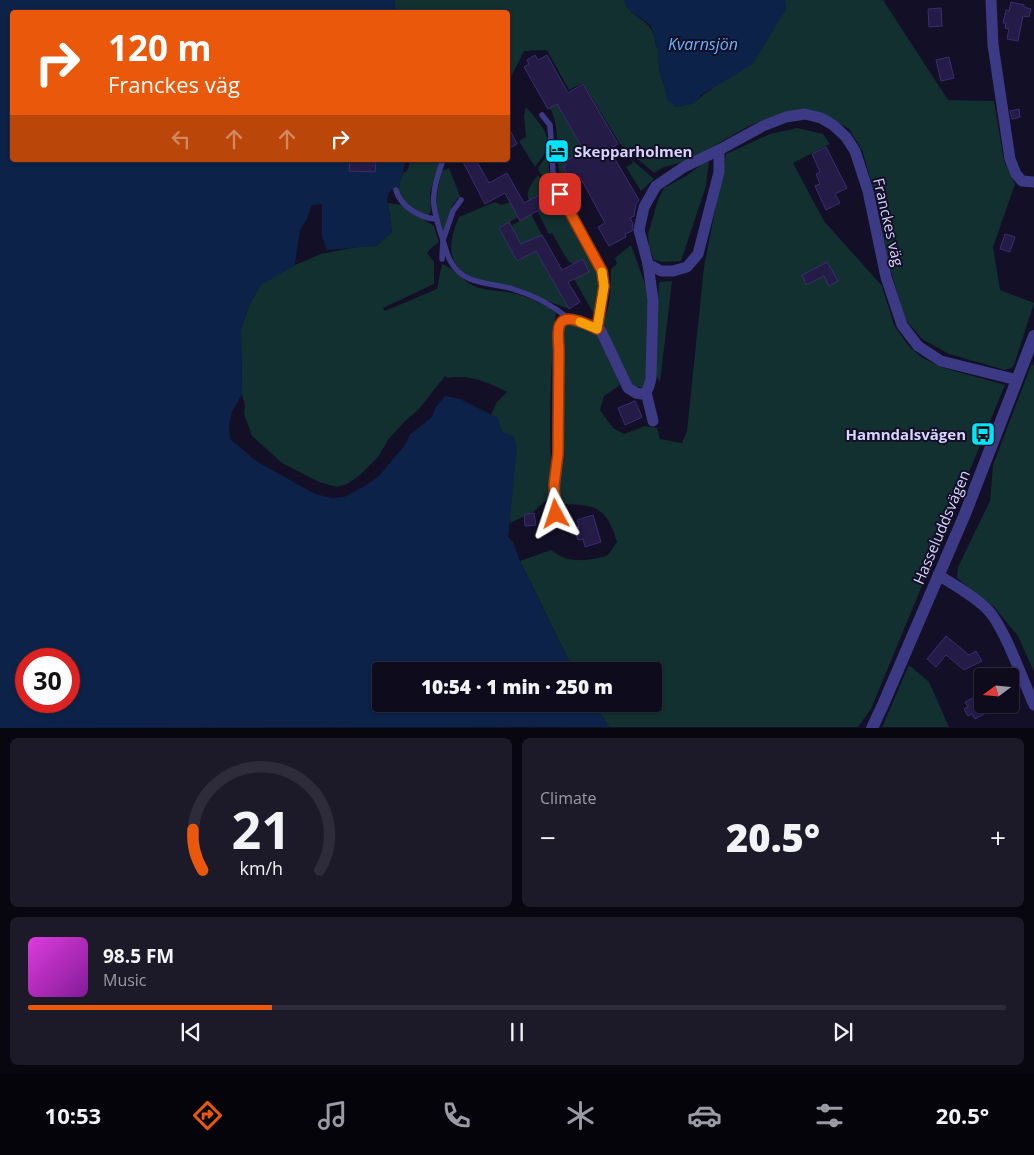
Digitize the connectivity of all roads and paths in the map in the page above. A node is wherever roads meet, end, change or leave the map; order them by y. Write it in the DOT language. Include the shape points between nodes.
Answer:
graph roads {
  1 [pos="991,0"];
  2 [pos="542,115"];
  3 [pos="719,150"];
  4 [pos="442,162"];
  5 [pos="1034,182"];
  6 [pos="396,190"];
  7 [pos="460,200"];
  8 [pos="436,219"];
  9 [pos="443,240"];
  10 [pos="442,259"];
  11 [pos="648,264"];
  12 [pos="570,318"];
  13 [pos="597,329"];
  14 [pos="1034,336"];
  15 [pos="1016,380"];
  16 [pos="646,392"];
  17 [pos="653,421"];
  18 [pos="556,514"];
  19 [pos="938,576"];
  20 [pos="1034,705"];
  21 [pos="872,728"];
  1 -- 5 [label="street" via="993,45 1010,159 1022,181"];
  2 -- 13 [label="lane" via="550,124 557,188 602,271 604,286"];
  3 -- 11 [label="street, Franckes väg" via="684,167 656,186 644,207 639,230"];
  3 -- 11 [label="street" via="718,172 698,254 687,267 673,271 661,271"];
  3 -- 15 [label="street, Franckes väg" via="786,117 804,114 833,125 855,151 868,191 886,277 902,325 918,346 941,361"];
  4 -- 8 [label="lane" via="433,198"];
  6 -- 8 [label="lane" via="398,198 407,206"];
  7 -- 9 [label="lane"];
  8 -- 9 [label="lane"];
  9 -- 10 [label="lane"];
  9 -- 12 [label="lane" via="450,262 471,280 528,294"];
  11 -- 16 [label="street, Franckes väg" via="653,300 651,378"];
  12 -- 13 [label="street"];
  12 -- 18 [label="street" via="564,320 558,333"];
  13 -- 16 [label="street" via="601,331 628,388 636,394"];
  14 -- 15 [label="street, Hasseluddsvägen"];
  15 -- 19 [label="street, Hasseluddsvägen"];
  16 -- 17 [label="street, Franckes väg"];
  19 -- 20 [label="street" via="987,609 1000,628"];
  19 -- 21 [label="street, Hasseluddsvägen"];
}
